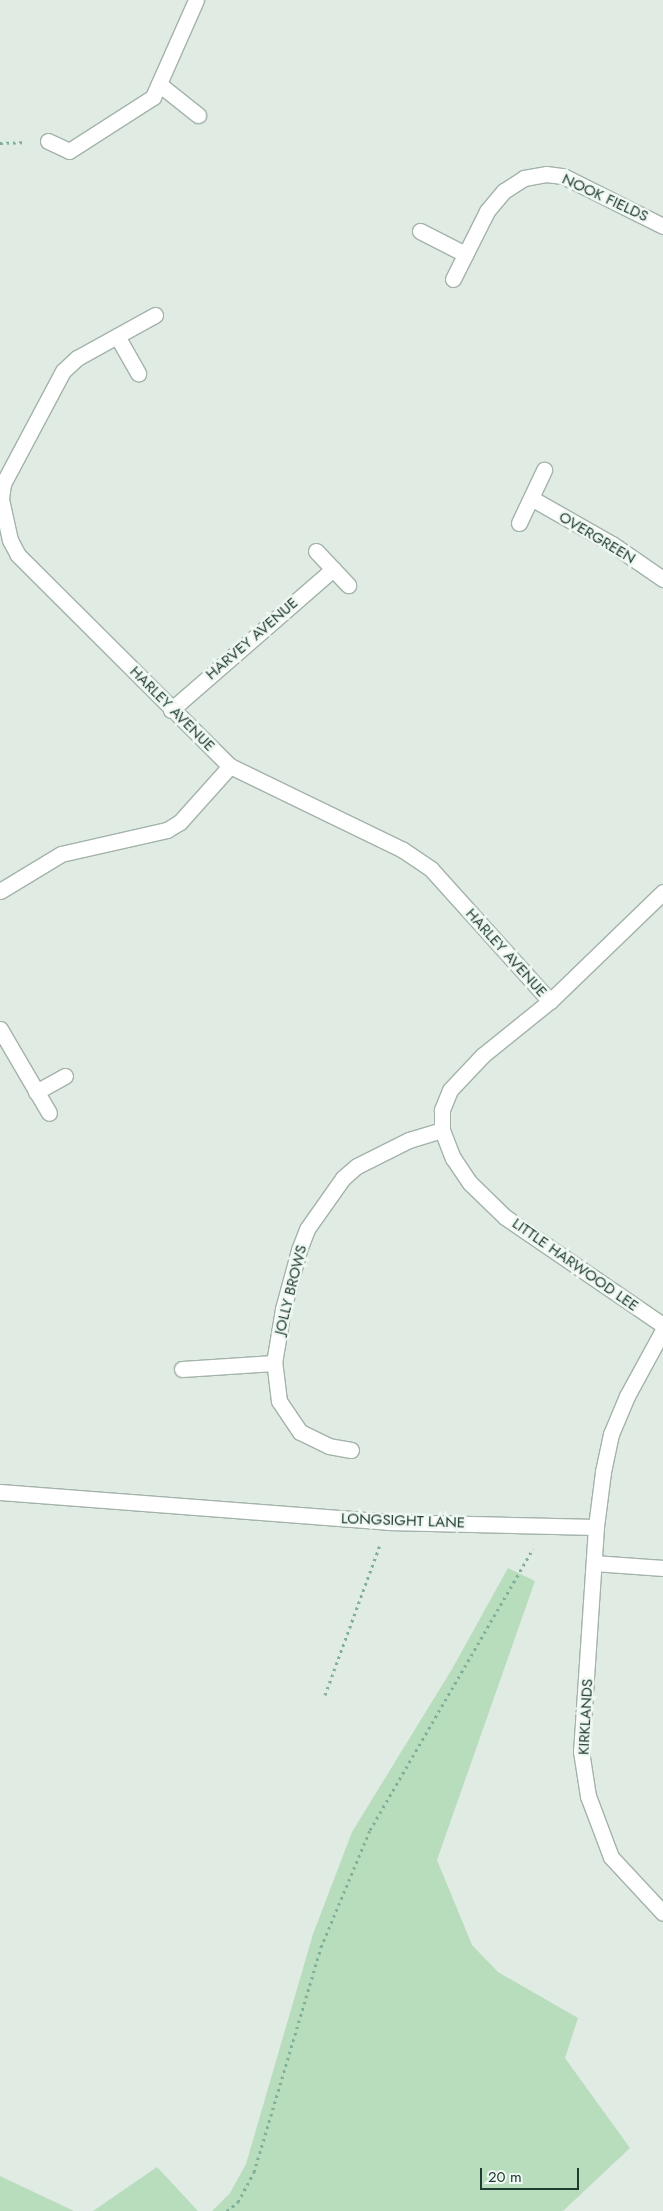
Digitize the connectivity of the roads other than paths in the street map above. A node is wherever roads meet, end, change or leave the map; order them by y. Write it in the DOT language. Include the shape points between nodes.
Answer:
graph roads {
  1 [pos="196,0"];
  2 [pos="159,84"];
  3 [pos="198,115"];
  4 [pos="48,141"];
  5 [pos="663,226"];
  6 [pos="420,231"];
  7 [pos="465,254"];
  8 [pos="453,279"];
  9 [pos="155,315"];
  10 [pos="117,336"];
  11 [pos="138,373"];
  12 [pos="544,470"];
  13 [pos="530,498"];
  14 [pos="519,522"];
  15 [pos="3,534"];
  16 [pos="316,551"];
  17 [pos="332,569"];
  18 [pos="663,579"];
  19 [pos="348,585"];
  20 [pos="171,710"];
  21 [pos="230,766"];
  22 [pos="0,891"];
  23 [pos="663,892"];
  24 [pos="550,1001"];
  25 [pos="0,1029"];
  26 [pos="65,1076"];
  27 [pos="36,1092"];
  28 [pos="49,1113"];
  29 [pos="442,1130"];
  30 [pos="663,1325"];
  31 [pos="663,1330"];
  32 [pos="274,1363"];
  33 [pos="182,1369"];
  34 [pos="351,1450"];
  35 [pos="0,1492"];
  36 [pos="596,1527"];
  37 [pos="594,1563"];
  38 [pos="663,1568"];
  39 [pos="663,1914"];
  1 -- 2 [label="street"];
  2 -- 3 [label="street"];
  2 -- 4 [label="street" via="153,97 136,110 69,151"];
  5 -- 7 [label="street, NOOK FIELDS" via="563,176 546,174 524,178 504,191 487,212"];
  6 -- 7 [label="street"];
  7 -- 8 [label="street, NOOK FIELDS"];
  9 -- 10 [label="street, HARLEY AVENUE"];
  10 -- 11 [label="street"];
  10 -- 15 [label="street, HARLEY AVENUE" via="78,358 63,371 3,484"];
  12 -- 13 [label="street"];
  13 -- 14 [label="street"];
  13 -- 18 [label="street, OVERGREEN" via="612,544"];
  15 -- 20 [label="street, HARLEY AVENUE" via="18,555"];
  16 -- 17 [label="street"];
  17 -- 19 [label="street"];
  17 -- 20 [label="street, HARVEY AVENUE"];
  20 -- 21 [label="street, HARLEY AVENUE"];
  21 -- 22 [label="street" via="180,822 167,830 61,854"];
  21 -- 24 [label="street, HARLEY AVENUE" via="403,850 431,869"];
  23 -- 24 [label="street, LITTLE HARWOOD LEE"];
  24 -- 29 [label="street, LITTLE HARWOOD LEE" via="483,1055 450,1090 442,1110"];
  25 -- 27 [label="street"];
  26 -- 27 [label="street"];
  27 -- 28 [label="street"];
  29 -- 30 [label="street, LITTLE HARWOOD LEE" via="453,1158 470,1183 506,1217"];
  29 -- 32 [label="street, JOLLY BROWS" via="409,1140 357,1166 343,1178 307,1229 283,1309"];
  31 -- 36 [label="street" via="627,1396 611,1434"];
  32 -- 33 [label="street"];
  32 -- 34 [label="street, JOLLY BROWS" via="279,1401 300,1432 329,1446"];
  35 -- 36 [label="street, LONGSIGHT LANE" via="388,1522"];
  36 -- 37 [label="street, KIRKLANDS"];
  37 -- 38 [label="street"];
  37 -- 39 [label="street, KIRKLANDS" via="581,1751 588,1796 611,1857"];
}
